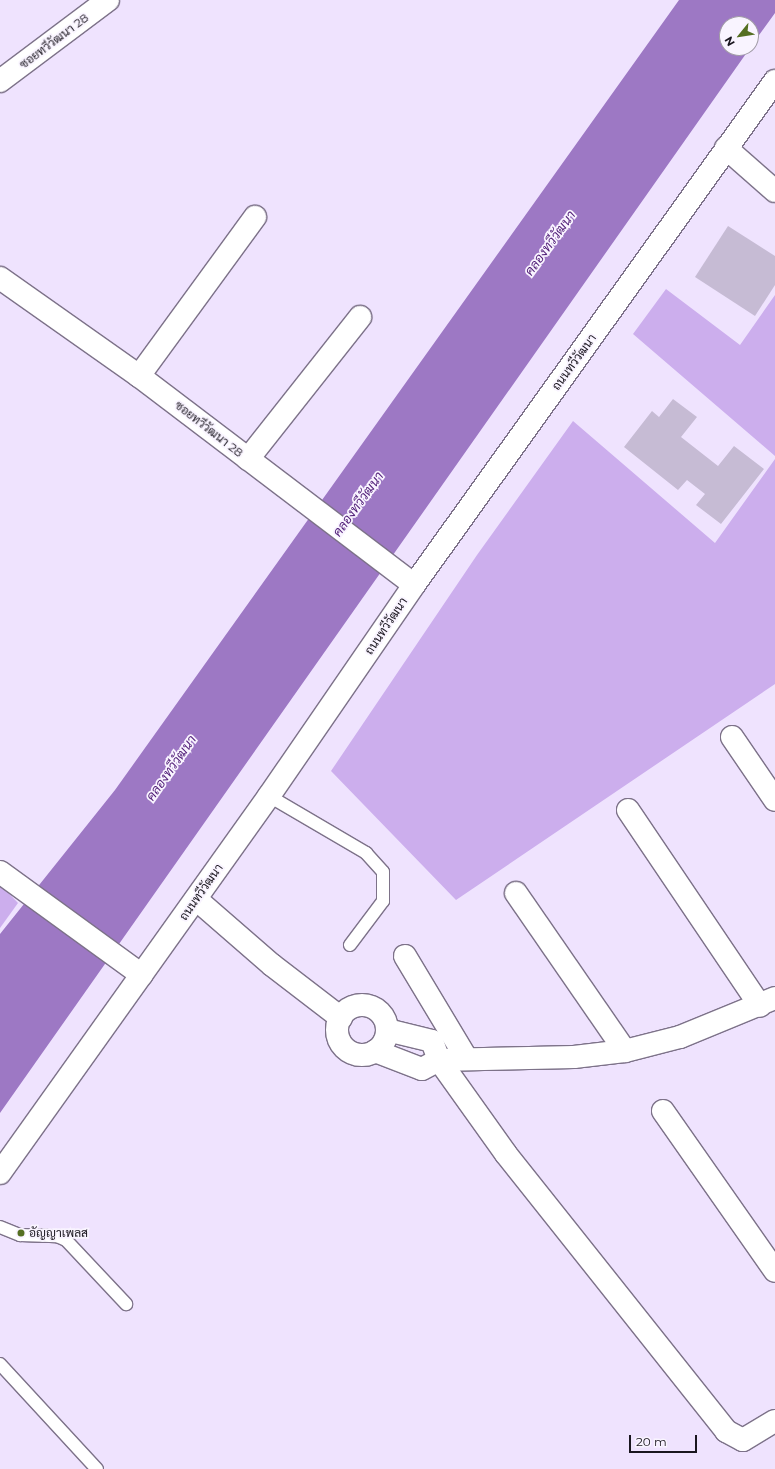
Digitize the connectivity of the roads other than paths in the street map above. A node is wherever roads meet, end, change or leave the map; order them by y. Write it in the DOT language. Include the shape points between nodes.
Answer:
graph roads {
  1 [pos="108,0"];
  2 [pos="0,80"];
  3 [pos="775,81"];
  4 [pos="726,148"];
  5 [pos="775,191"];
  6 [pos="255,217"];
  7 [pos="0,278"];
  8 [pos="360,317"];
  9 [pos="140,376"];
  10 [pos="248,459"];
  11 [pos="414,585"];
  12 [pos="732,737"];
  13 [pos="269,796"];
  14 [pos="775,800"];
  15 [pos="628,810"];
  16 [pos="0,872"];
  17 [pos="516,893"];
  18 [pos="196,899"];
  19 [pos="350,945"];
  20 [pos="405,956"];
  21 [pos="142,975"];
  22 [pos="767,1002"];
  23 [pos="341,1018"];
  24 [pos="387,1030"];
  25 [pos="375,1051"];
  26 [pos="625,1051"];
  27 [pos="467,1059"];
  28 [pos="439,1060"];
  29 [pos="663,1111"];
  30 [pos="0,1173"];
  31 [pos="0,1227"];
  32 [pos="775,1271"];
  33 [pos="126,1304"];
  34 [pos="0,1364"];
  35 [pos="775,1421"];
  36 [pos="96,1469"];
  1 -- 2 [label="street, ซอยทวีวัฒนา 28"];
  3 -- 4 [label="street, ถนนทวีวัฒนา"];
  4 -- 5 [label="street"];
  4 -- 11 [label="street, ถนนทวีวัฒนา"];
  6 -- 9 [label="street"];
  7 -- 9 [label="street, ซอยทวีวัฒนา 28"];
  8 -- 10 [label="street"];
  9 -- 10 [label="street, ซอยทวีวัฒนา 28"];
  10 -- 11 [label="street, ซอยทวีวัฒนา 28"];
  11 -- 13 [label="street, ถนนทวีวัฒนา"];
  12 -- 14 [label="street"];
  13 -- 18 [label="street, ถนนทวีวัฒนา"];
  13 -- 19 [label="lane" via="366,852 383,872 383,901"];
  15 -- 22 [label="street"];
  16 -- 21 [label="street" via="107,947"];
  17 -- 26 [label="street"];
  18 -- 21 [label="street, ถนนทวีวัฒนา"];
  18 -- 23 [label="street" via="272,965"];
  20 -- 27 [label="street"];
  21 -- 30 [label="street, ถนนทวีวัฒนา"];
  22 -- 26 [label="street" via="680,1037"];
  23 -- 24 [label="street" via="355,1006 368,1006 379,1012"];
  23 -- 25 [label="street" via="338,1034 345,1048 360,1054"];
  24 -- 25 [label="street" via="384,1042"];
  24 -- 28 [label="street" via="432,1041"];
  25 -- 28 [label="street" via="422,1069"];
  26 -- 27 [label="street" via="574,1057"];
  27 -- 28 [label="street"];
  28 -- 35 [label="street" via="571,1239 726,1431 743,1440"];
  29 -- 32 [label="street"];
  31 -- 33 [label="lane" via="20,1235 57,1236 66,1240"];
  34 -- 36 [label="lane"];
}
